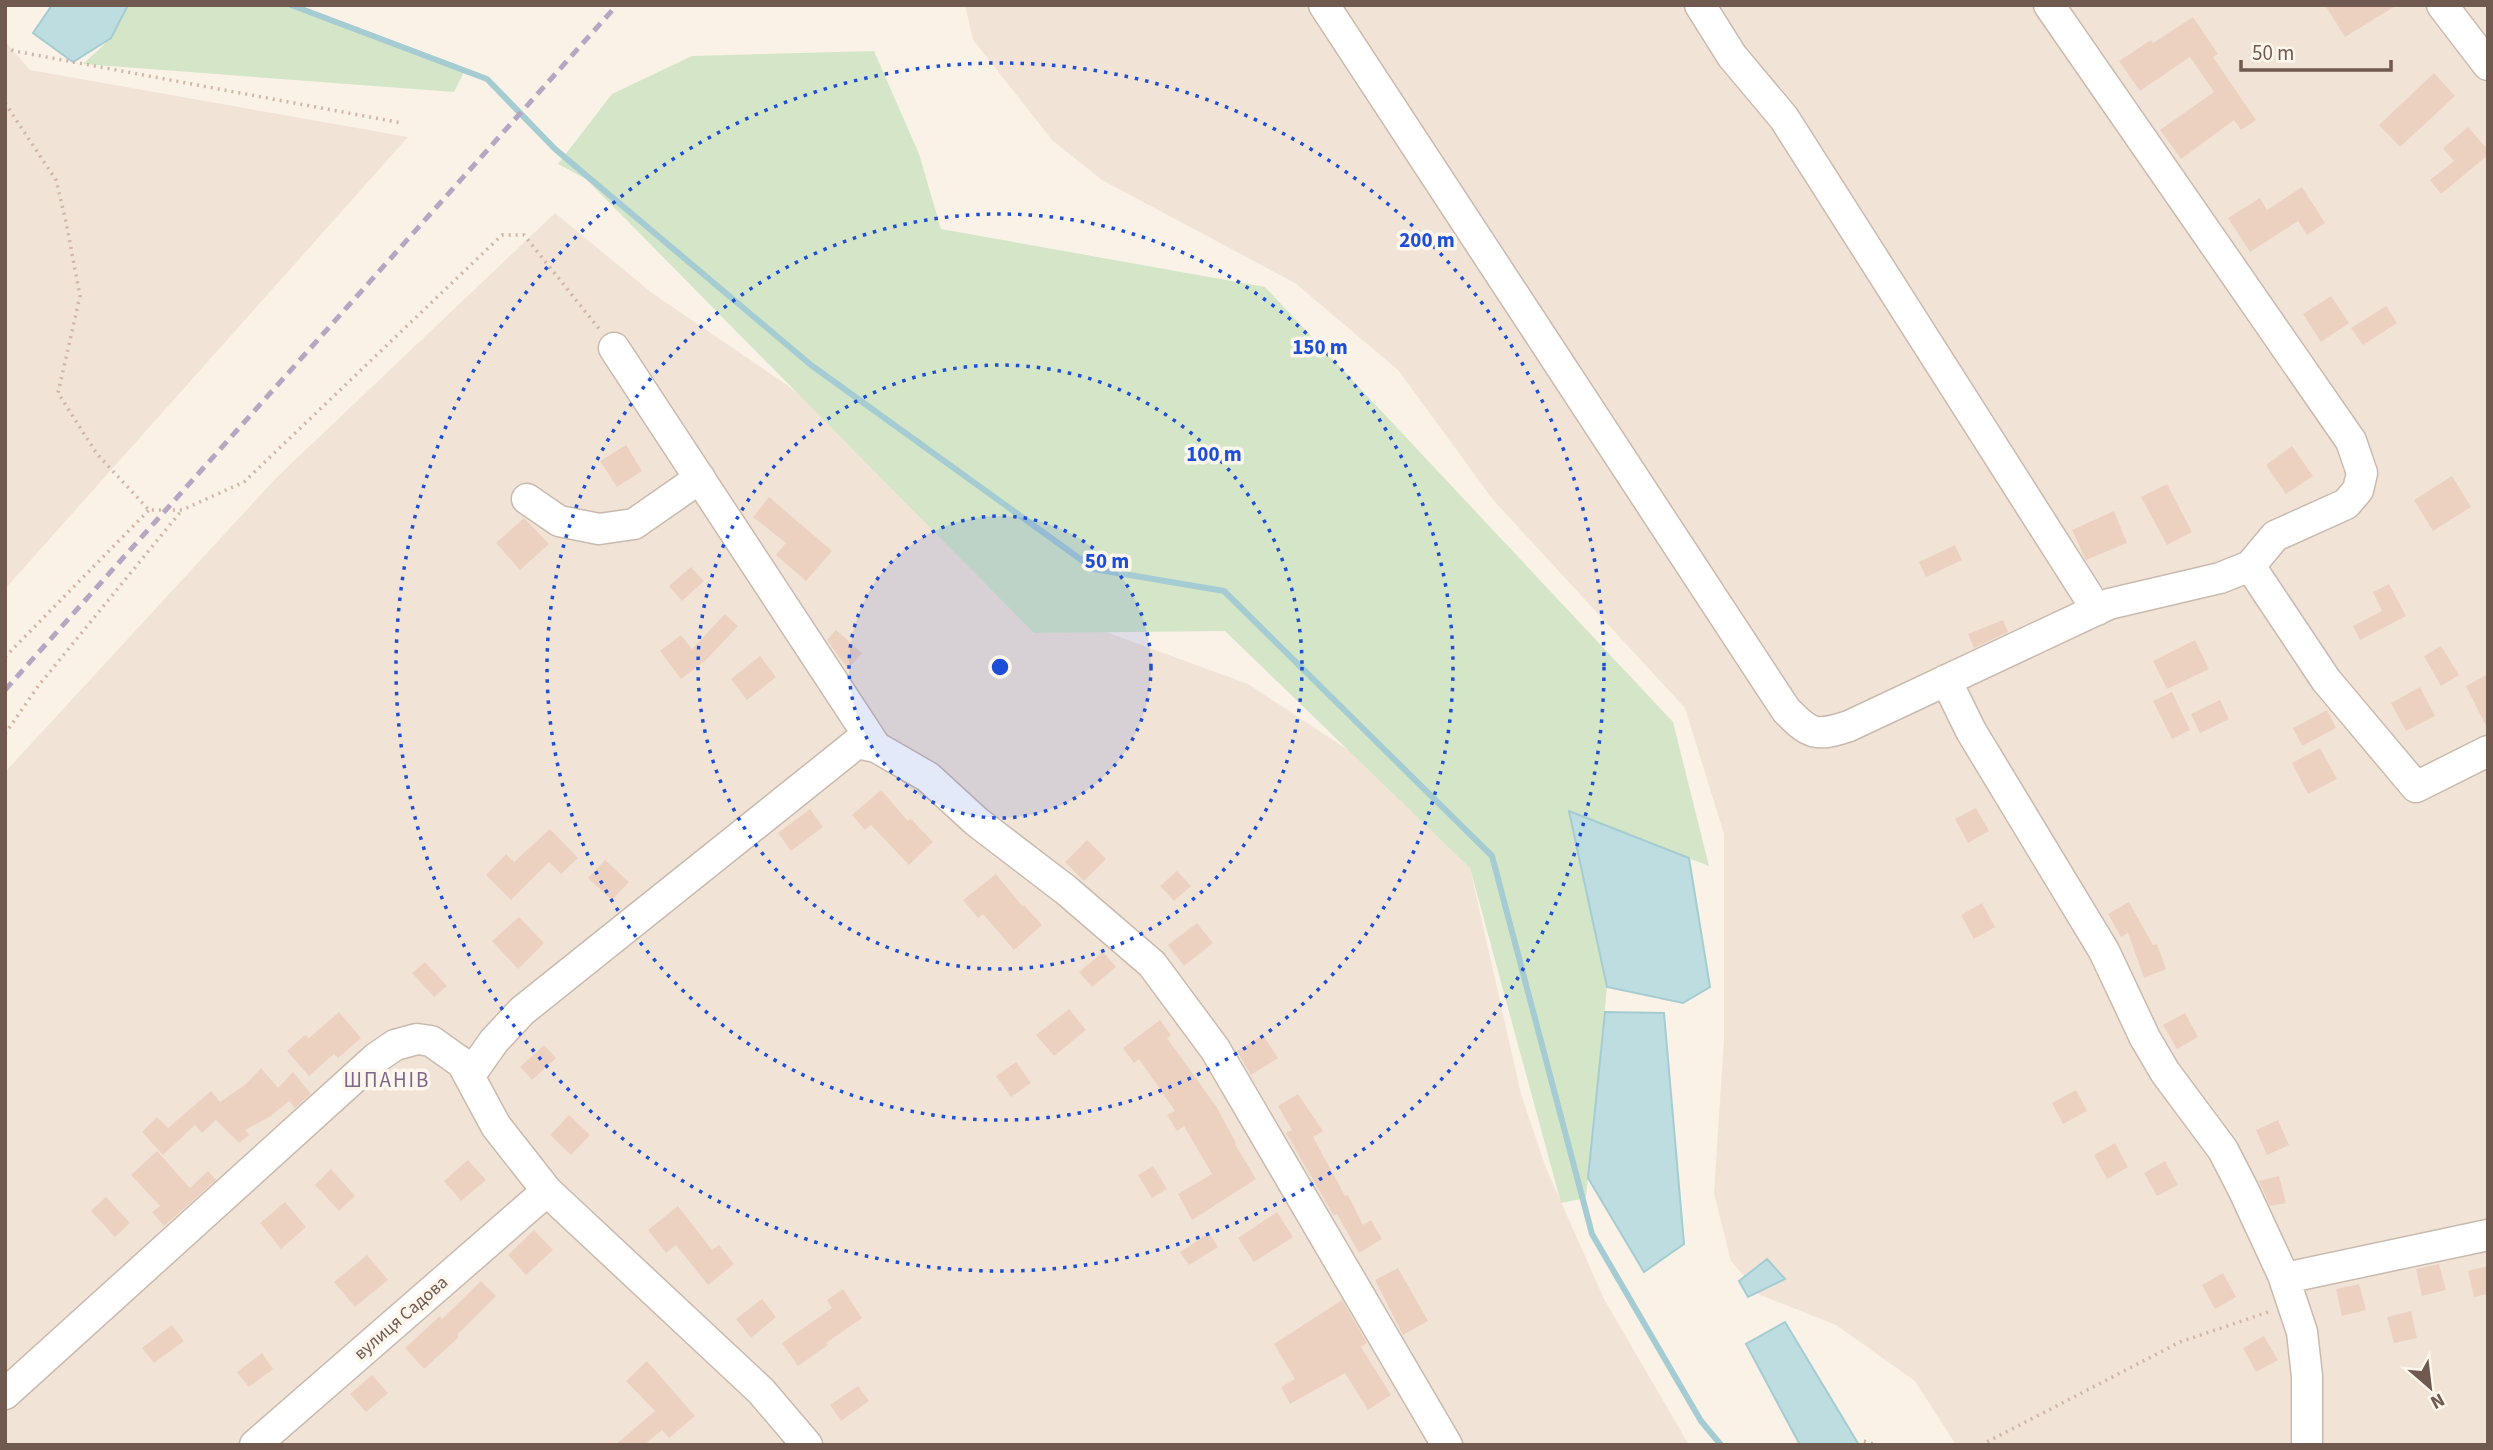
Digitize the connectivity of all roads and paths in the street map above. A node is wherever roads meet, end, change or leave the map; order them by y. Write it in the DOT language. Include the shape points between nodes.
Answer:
graph roads {
  1 [pos="1324,5"];
  2 [pos="1700,5"];
  3 [pos="2049,5"];
  4 [pos="2442,5"];
  5 [pos="5,47"];
  6 [pos="2488,65"];
  7 [pos="5,103"];
  8 [pos="402,123"];
  9 [pos="614,348"];
  10 [pos="700,478"];
  11 [pos="527,499"];
  12 [pos="149,510"];
  13 [pos="183,510"];
  14 [pos="2250,566"];
  15 [pos="2097,610"];
  16 [pos="5,657"];
  17 [pos="1946,680"];
  18 [pos="5,734"];
  19 [pos="876,747"];
  20 [pos="2488,751"];
  21 [pos="470,1075"];
  22 [pos="547,1191"];
  23 [pos="2488,1235"];
  24 [pos="2289,1291"];
  25 [pos="5,1394"];
  26 [pos="1864,1441"];
  27 [pos="255,1445"];
  28 [pos="807,1445"];
  29 [pos="1447,1445"];
  30 [pos="1877,1445"];
  31 [pos="1981,1445"];
  32 [pos="2307,1445"];
  1 -- 17 [label="street" via="1786,710 1813,733 1830,732"];
  2 -- 15 [label="street" via="1732,56 1784,118"];
  3 -- 14 [label="street" via="2351,441 2358,458 2362,473 2358,490 2346,504 2275,536"];
  4 -- 6 [label="street"];
  5 -- 8 [label="path"];
  7 -- 12 [label="path" via="55,180 78,284 80,296 58,393 97,454"];
  9 -- 10 [label="street"];
  9 -- 13 [label="path" via="524,235 502,235 244,482"];
  10 -- 11 [label="street" via="634,524 599,529 559,521"];
  10 -- 19 [label="street"];
  12 -- 13 [label="path"];
  12 -- 16 [label="path"];
  13 -- 18 [label="path" via="38,685"];
  14 -- 15 [label="street"];
  14 -- 20 [label="street" via="2326,680 2416,787"];
  15 -- 17 [label="street"];
  17 -- 24 [label="street" via="1971,731 2104,951 2145,1038 2222,1150"];
  19 -- 21 [label="street" via="857,743 533,1002 494,1041"];
  19 -- 29 [label="street" via="928,777 1152,964 1215,1049"];
  21 -- 22 [label="street" via="496,1126"];
  21 -- 25 [label="street" via="462,1063 431,1041 404,1041 376,1058"];
  22 -- 27 [label="street, вулиця Садова"];
  22 -- 28 [label="street" via="761,1391"];
  23 -- 24 [label="street"];
  24 -- 31 [label="path"];
  24 -- 32 [label="street" via="2302,1332"];
  26 -- 30 [label="path"];
}
